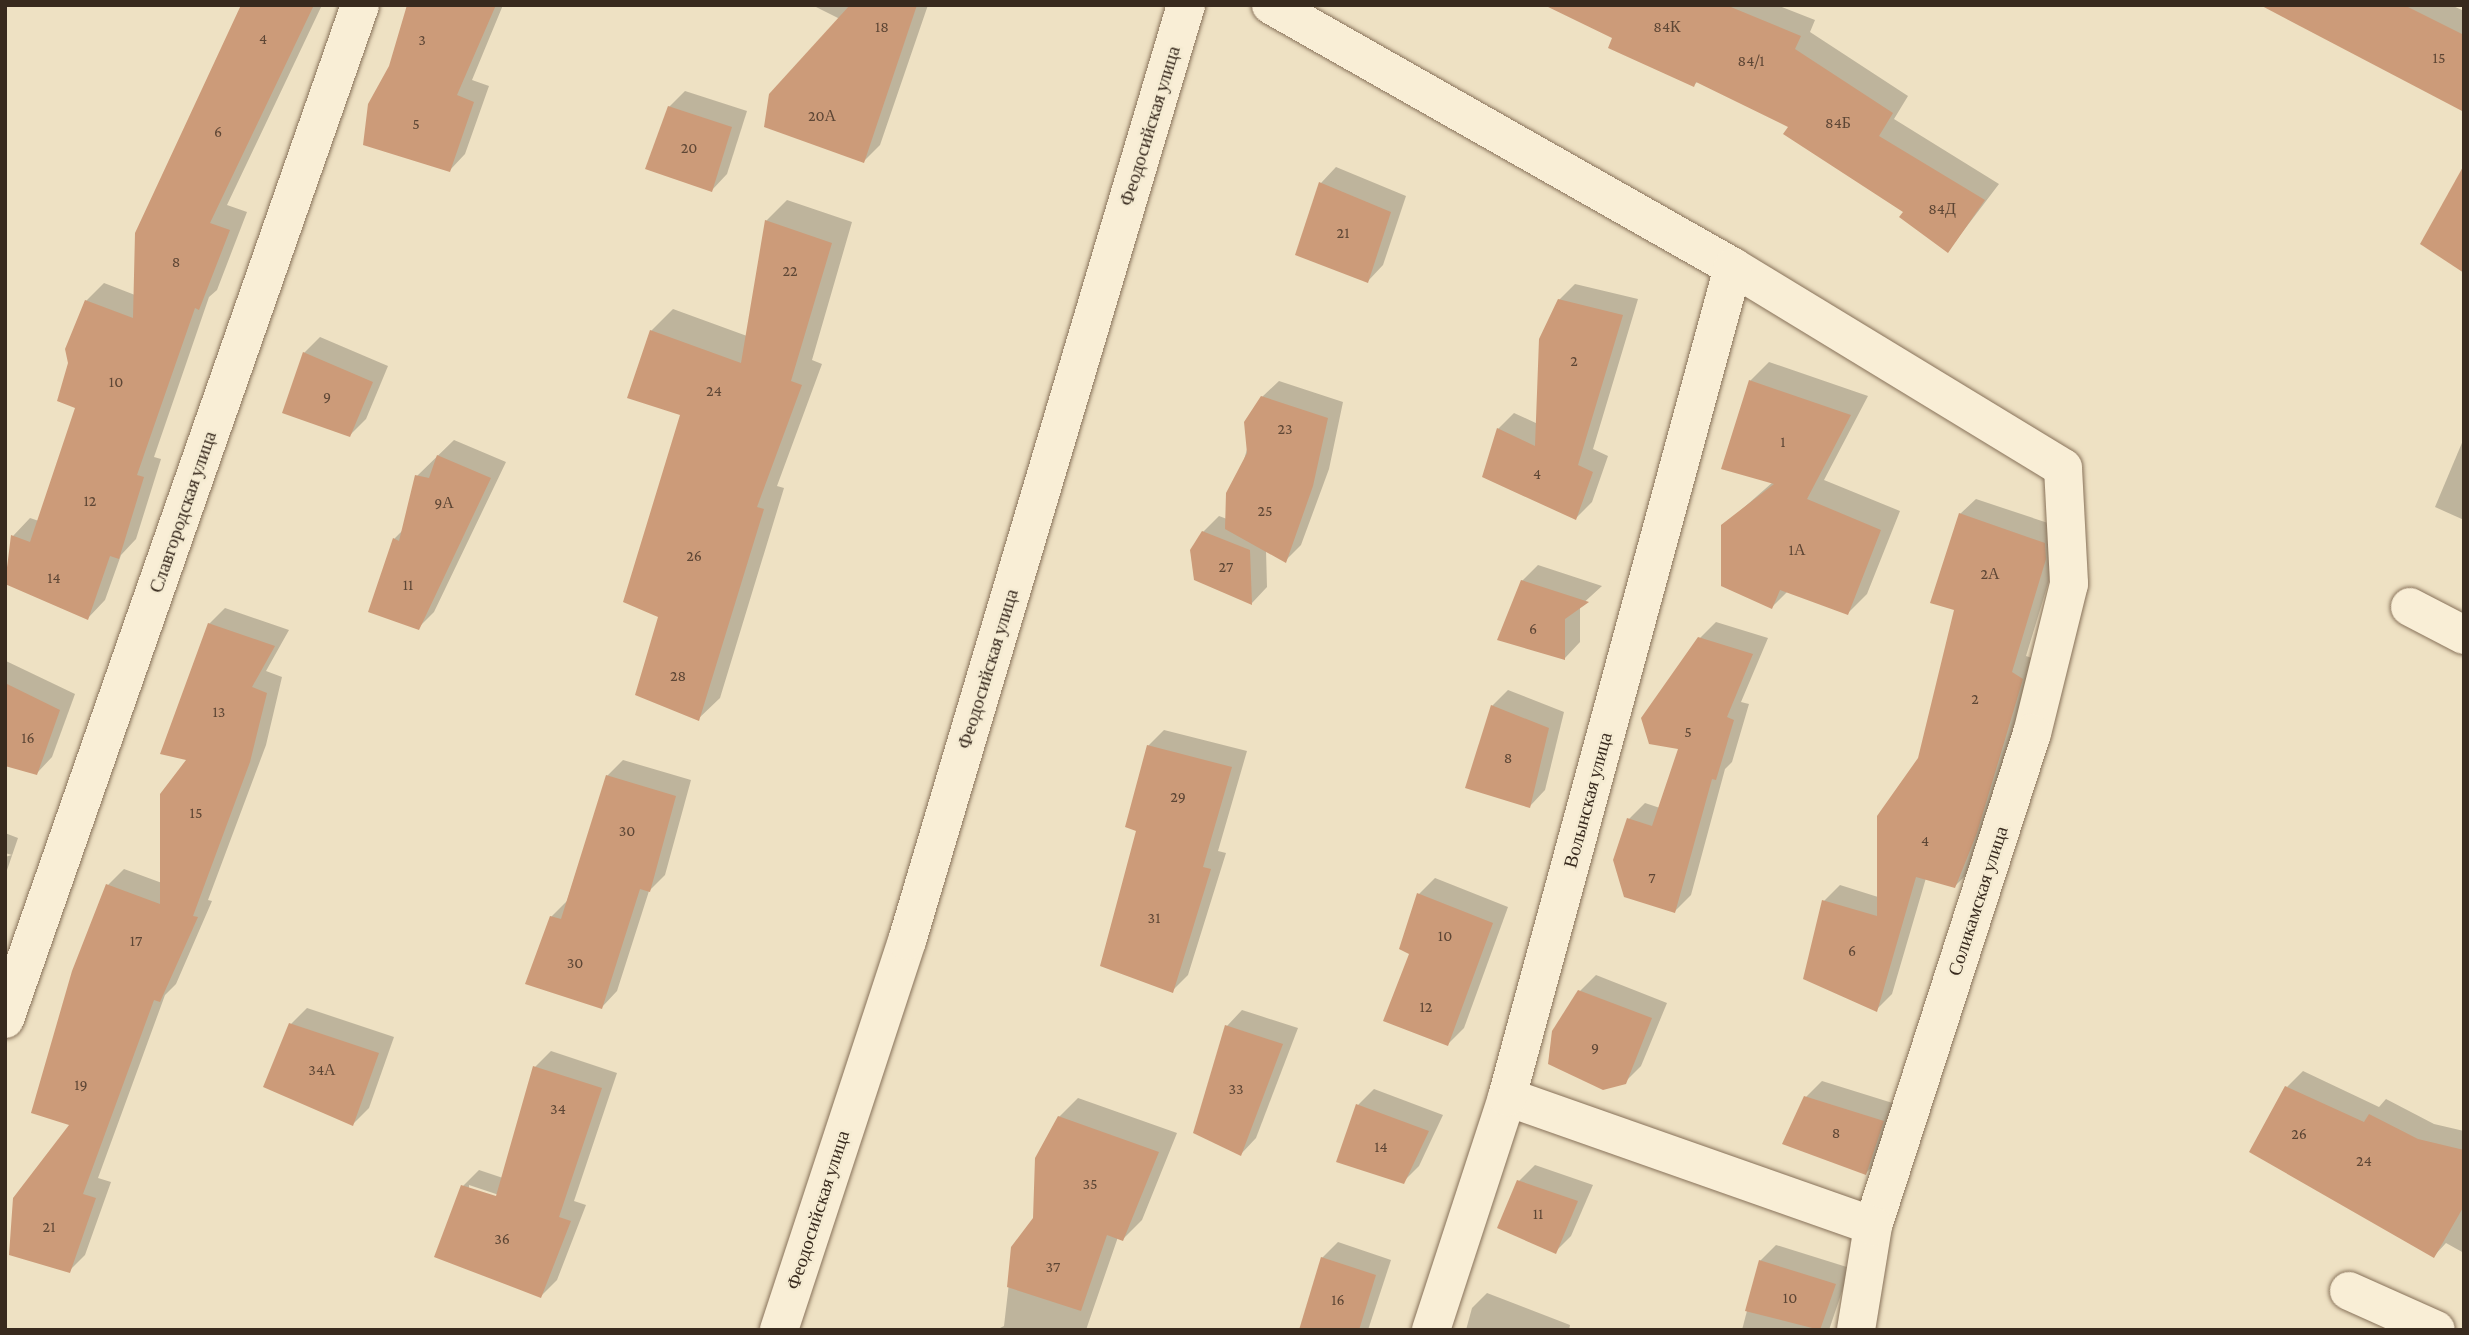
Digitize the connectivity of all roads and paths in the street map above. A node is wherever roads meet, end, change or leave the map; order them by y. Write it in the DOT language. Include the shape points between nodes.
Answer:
graph roads {
  1 [pos="360,5"];
  2 [pos="1186,5"];
  3 [pos="1271,5"];
  4 [pos="1733,267"];
  5 [pos="2410,607"];
  6 [pos="2464,635"];
  7 [pos="5,1019"];
  8 [pos="1507,1097"];
  9 [pos="1873,1226"];
  10 [pos="2349,1291"];
  11 [pos="779,1330"];
  12 [pos="1431,1330"];
  13 [pos="1856,1330"];
  14 [pos="2437,1330"];
  1 -- 7 [label="street, Славгородская улица"];
  2 -- 11 [label="street, Феодосийская улица" via="907,941"];
  3 -- 4 [label="street"];
  4 -- 8 [label="street, Волынская улица"];
  4 -- 9 [label="street, Соликамская улица" via="2063,468 2069,584 2032,733"];
  5 -- 6 [label="street"];
  8 -- 9 [label="street"];
  8 -- 12 [label="street, Волынская улица"];
  9 -- 13 [label="street, Соликамская улица"];
  10 -- 14 [label="street"];
}
